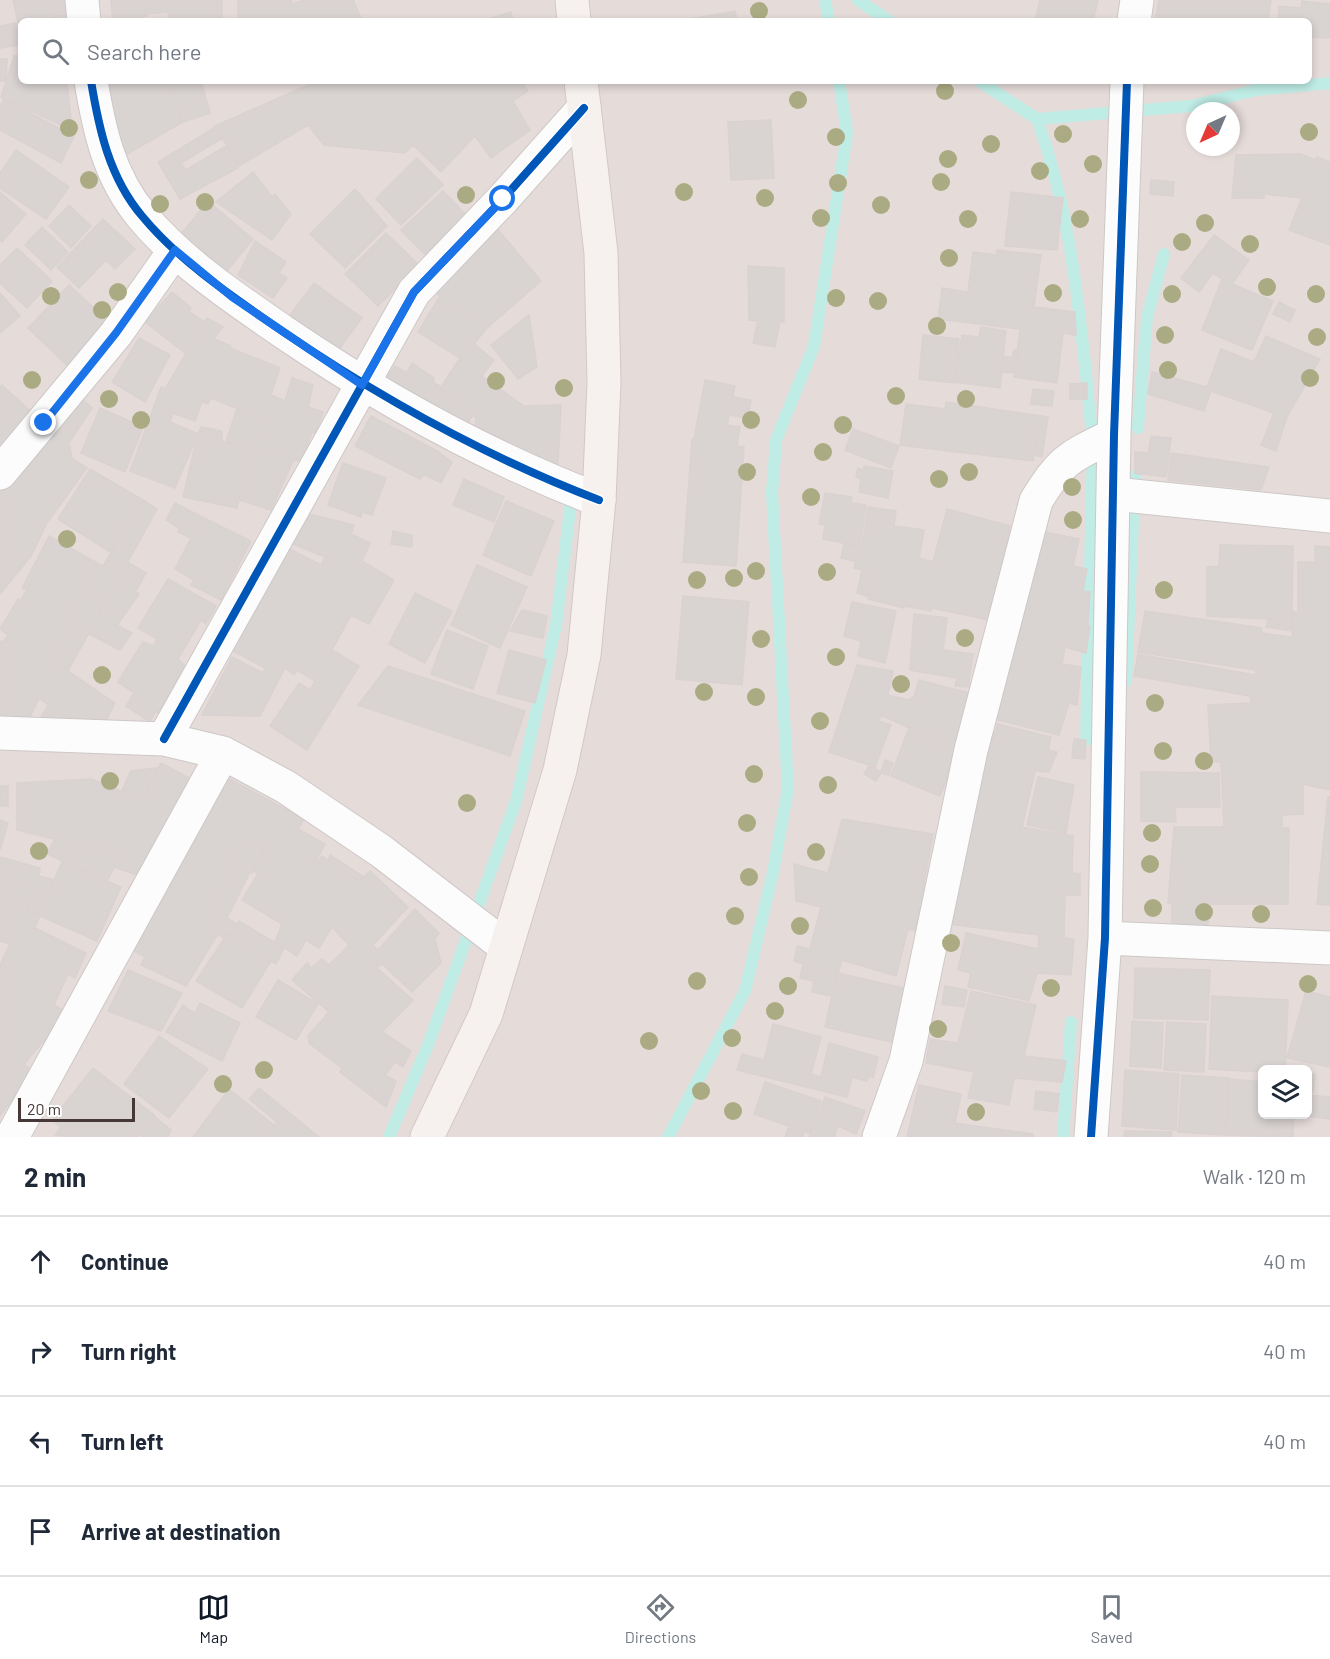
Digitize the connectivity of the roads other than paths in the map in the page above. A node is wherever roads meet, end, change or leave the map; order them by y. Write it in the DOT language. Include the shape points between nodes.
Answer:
graph roads {
  1 [pos="82,0"];
  2 [pos="572,0"];
  3 [pos="1137,0"];
  4 [pos="84,18"];
  5 [pos="574,18"];
  6 [pos="1134,18"];
  7 [pos="92,84"];
  8 [pos="1127,84"];
  9 [pos="582,94"];
  10 [pos="175,250"];
  11 [pos="362,385"];
  12 [pos="1114,435"];
  13 [pos="0,473"];
  14 [pos="1114,494"];
  15 [pos="599,500"];
  16 [pos="1330,516"];
  17 [pos="0,733"];
  18 [pos="164,739"];
  19 [pos="223,753"];
  20 [pos="1105,938"];
  21 [pos="506,947"];
  22 [pos="1330,948"];
  23 [pos="12,1137"];
  24 [pos="428,1137"];
  25 [pos="879,1137"];
  26 [pos="1091,1137"];
  1 -- 4 [label="street"];
  2 -- 5 [label="main road"];
  3 -- 6 [label="street"];
  7 -- 10 [label="street" via="99,129 115,174 141,215"];
  8 -- 12 [label="street"];
  9 -- 11 [label="street" via="503,199 414,292"];
  9 -- 15 [label="main road" via="601,253 604,383"];
  10 -- 11 [label="street" via="232,297"];
  10 -- 13 [label="street" via="116,333"];
  11 -- 15 [label="street" via="431,425"];
  11 -- 18 [label="street"];
  12 -- 14 [label="street"];
  12 -- 25 [label="street" via="1070,456 1051,476 1036,501 971,750 906,1061"];
  14 -- 16 [label="street"];
  14 -- 20 [label="street"];
  15 -- 21 [label="main road" via="584,655 562,759"];
  17 -- 18 [label="street"];
  18 -- 19 [label="street"];
  19 -- 21 [label="street" via="286,787 381,851"];
  19 -- 23 [label="street"];
  20 -- 22 [label="street"];
  20 -- 26 [label="street"];
  21 -- 24 [label="main road" via="486,1014"];
}
